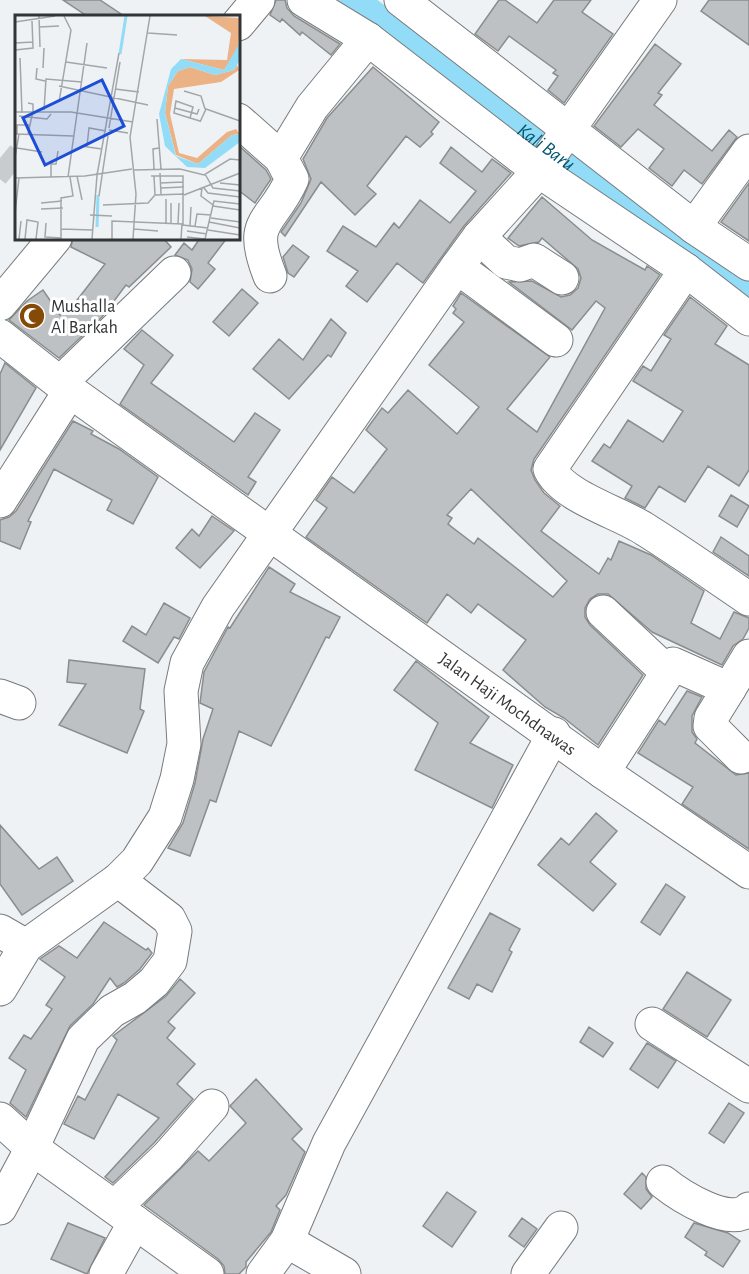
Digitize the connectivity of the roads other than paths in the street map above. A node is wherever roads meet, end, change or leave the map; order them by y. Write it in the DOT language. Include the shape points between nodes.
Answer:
graph roads {
  1 [pos="258,0"];
  2 [pos="304,0"];
  3 [pos="401,0"];
  4 [pos="660,0"];
  5 [pos="240,22"];
  6 [pos="368,39"];
  7 [pos="240,122"];
  8 [pos="554,150"];
  9 [pos="749,151"];
  10 [pos="281,158"];
  11 [pos="694,227"];
  12 [pos="478,237"];
  13 [pos="53,240"];
  14 [pos="749,264"];
  15 [pos="457,267"];
  16 [pos="686,270"];
  17 [pos="174,273"];
  18 [pos="270,276"];
  19 [pos="561,278"];
  20 [pos="0,304"];
  21 [pos="749,319"];
  22 [pos="0,336"];
  23 [pos="555,340"];
  24 [pos="65,387"];
  25 [pos="0,501"];
  26 [pos="270,533"];
  27 [pos="749,599"];
  28 [pos="603,612"];
  29 [pos="749,656"];
  30 [pos="666,671"];
  31 [pos="729,689"];
  32 [pos="554,734"];
  33 [pos="741,757"];
  34 [pos="603,772"];
  35 [pos="749,872"];
  36 [pos="118,880"];
  37 [pos="13,938"];
  38 [pos="0,988"];
  39 [pos="652,1024"];
  40 [pos="749,1086"];
  41 [pos="212,1106"];
  42 [pos="0,1119"];
  43 [pos="32,1148"];
  44 [pos="663,1182"];
  45 [pos="0,1208"];
  46 [pos="749,1209"];
  47 [pos="125,1214"];
  48 [pos="561,1228"];
  49 [pos="287,1241"];
  50 [pos="106,1274"];
  51 [pos="207,1274"];
  52 [pos="263,1274"];
  53 [pos="344,1274"];
  54 [pos="528,1274"];
  1 -- 5 [label="street"];
  2 -- 6 [label="street"];
  3 -- 8 [label="street"];
  4 -- 8 [label="street"];
  6 -- 8 [label="street"];
  6 -- 10 [label="street" via="312,107"];
  7 -- 10 [label="street"];
  8 -- 11 [label="street"];
  8 -- 12 [label="street"];
  8 -- 16 [label="street"];
  9 -- 11 [label="street"];
  10 -- 18 [label="street" via="292,179 264,223 259,245"];
  11 -- 14 [label="street"];
  12 -- 15 [label="street"];
  12 -- 19 [label="street" via="506,262 520,265 534,260"];
  13 -- 20 [label="street"];
  15 -- 23 [label="street"];
  15 -- 26 [label="street"];
  16 -- 21 [label="street"];
  16 -- 27 [label="street" via="550,469 583,499 643,528"];
  17 -- 24 [label="street"];
  22 -- 24 [label="street, Jalan Haji Mochdnawas"];
  24 -- 25 [label="street"];
  24 -- 26 [label="street, Jalan Haji Mochdnawas"];
  26 -- 32 [label="street, Jalan Haji Mochdnawas"];
  26 -- 36 [label="street" via="218,607 187,663 181,691 184,744 174,789 165,817 137,861"];
  28 -- 30 [label="street"];
  29 -- 31 [label="street"];
  30 -- 31 [label="street" via="673,664"];
  30 -- 34 [label="street"];
  31 -- 33 [label="street" via="710,726"];
  32 -- 34 [label="street, Jalan Haji Mochdnawas"];
  32 -- 49 [label="street" via="329,1143"];
  34 -- 35 [label="street, Jalan Haji Mochdnawas"];
  36 -- 37 [label="street"];
  36 -- 43 [label="street" via="169,919 175,931 170,961 154,981 112,1011 83,1039"];
  37 -- 38 [label="street"];
  39 -- 40 [label="street"];
  41 -- 47 [label="street"];
  42 -- 43 [label="street"];
  43 -- 45 [label="street"];
  43 -- 47 [label="street"];
  44 -- 46 [label="street" via="676,1193 734,1216"];
  47 -- 50 [label="street"];
  47 -- 51 [label="street"];
  48 -- 54 [label="street"];
  49 -- 52 [label="street"];
  49 -- 53 [label="street"];
}
